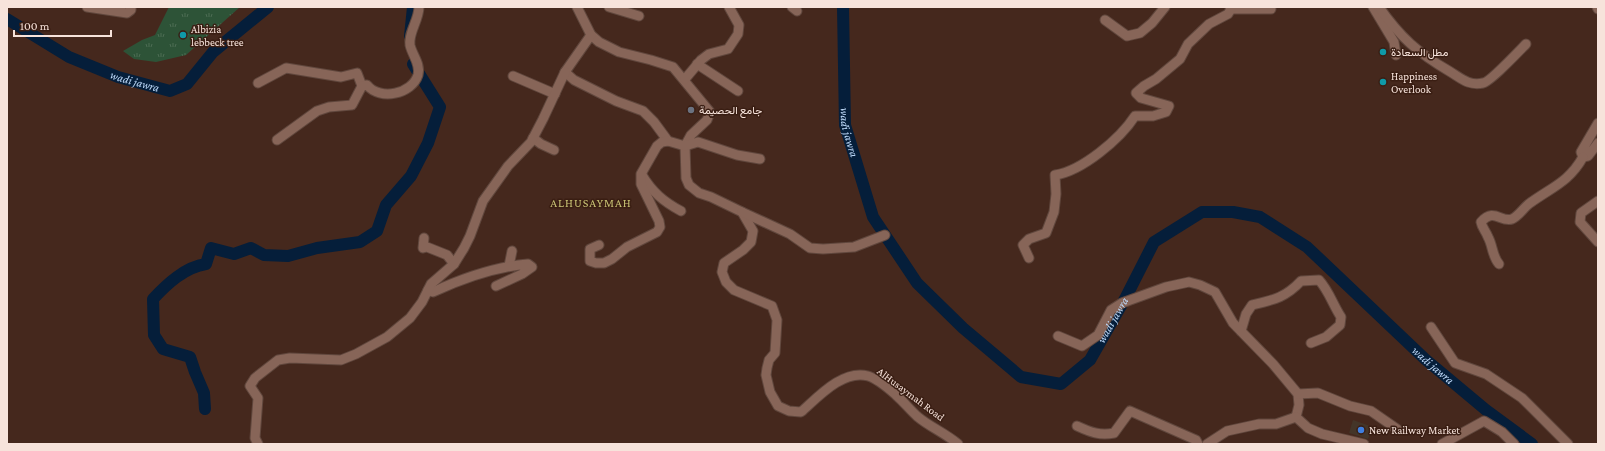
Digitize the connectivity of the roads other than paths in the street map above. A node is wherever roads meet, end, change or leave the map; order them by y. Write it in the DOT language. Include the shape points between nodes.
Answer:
graph roads {
  1 [pos="87,7"];
  2 [pos="131,7"];
  3 [pos="419,7"];
  4 [pos="577,7"];
  5 [pos="609,7"];
  6 [pos="729,7"];
  7 [pos="1165,7"];
  8 [pos="1373,7"];
  9 [pos="1379,7"];
  10 [pos="1230,8"];
  11 [pos="1271,9"];
  12 [pos="639,16"];
  13 [pos="1105,20"];
  14 [pos="591,35"];
  15 [pos="1526,44"];
  16 [pos="1396,55"];
  17 [pos="698,64"];
  18 [pos="565,72"];
  19 [pos="513,76"];
  20 [pos="685,79"];
  21 [pos="258,83"];
  22 [pos="362,86"];
  23 [pos="738,91"];
  24 [pos="555,94"];
  25 [pos="1598,123"];
  26 [pos="533,138"];
  27 [pos="277,140"];
  28 [pos="668,141"];
  29 [pos="1598,143"];
  30 [pos="685,146"];
  31 [pos="554,150"];
  32 [pos="1583,157"];
  33 [pos="760,159"];
  34 [pos="641,174"];
  35 [pos="1598,202"];
  36 [pos="681,211"];
  37 [pos="742,212"];
  38 [pos="885,235"];
  39 [pos="424,238"];
  40 [pos="1598,242"];
  41 [pos="598,245"];
  42 [pos="512,251"];
  43 [pos="1029,258"];
  44 [pos="454,264"];
  45 [pos="1499,264"];
  46 [pos="509,266"];
  47 [pos="496,286"];
  48 [pos="428,290"];
  49 [pos="1431,328"];
  50 [pos="1241,331"];
  51 [pos="1058,336"];
  52 [pos="1311,344"];
  53 [pos="1298,394"];
  54 [pos="1296,417"];
  55 [pos="1077,426"];
  56 [pos="1397,429"];
  57 [pos="258,444"];
  58 [pos="958,444"];
  59 [pos="1198,444"];
  60 [pos="1207,444"];
  61 [pos="1364,444"];
  62 [pos="1442,444"];
  63 [pos="1514,444"];
  64 [pos="1568,444"];
  1 -- 2 [label="street" via="127,13"];
  3 -- 22 [label="street" via="410,44 418,64 414,82 391,95 371,89 367,85"];
  4 -- 14 [label="street"];
  5 -- 12 [label="street"];
  6 -- 17 [label="street" via="739,25 738,34 728,49 709,54"];
  7 -- 13 [label="street" via="1152,24 1140,33 1127,36"];
  8 -- 16 [label="street" via="1394,42"];
  9 -- 15 [label="street" via="1412,46 1467,83 1484,83"];
  10 -- 11 [label="street"];
  10 -- 43 [label="street" via="1228,14 1209,24 1188,44 1180,59 1136,93 1141,98 1169,106 1166,112 1153,116 1135,116 1128,127 1087,162 1065,174 1055,175 1054,212 1046,233 1029,239 1023,245"];
  14 -- 18 [label="street"];
  14 -- 20 [label="street" via="619,52 674,67"];
  17 -- 20 [label="street"];
  17 -- 23 [label="street"];
  18 -- 24 [label="street"];
  18 -- 28 [label="street" via="574,80 642,111"];
  19 -- 24 [label="street"];
  20 -- 30 [label="street" via="710,112 707,120 691,135"];
  21 -- 22 [label="street" via="286,68 341,76 357,73"];
  22 -- 27 [label="street" via="352,105 317,111"];
  24 -- 26 [label="street"];
  25 -- 32 [label="street" via="1581,152"];
  26 -- 31 [label="street"];
  26 -- 44 [label="street" via="508,166 483,201 470,236"];
  28 -- 30 [label="street"];
  28 -- 34 [label="street" via="657,146"];
  29 -- 32 [label="street" via="1588,156"];
  30 -- 33 [label="street" via="698,142 737,155"];
  30 -- 37 [label="street" via="686,178 689,185 699,193"];
  32 -- 45 [label="street" via="1570,176 1529,204 1514,218 1509,220 1488,216 1481,222 1491,242 1495,260"];
  34 -- 36 [label="street" via="660,198"];
  34 -- 41 [label="street" via="640,184 659,221 658,232 627,247 604,263 590,261 590,249"];
  35 -- 40 [label="street" via="1580,213 1580,222"];
  37 -- 38 [label="street" via="790,234 810,248 854,247"];
  37 -- 58 [label="street, AlHusaymah Road" via="752,231 751,242 724,263 722,272 726,282 734,290 772,306 777,320 777,335 775,352 769,360 766,376 770,392 778,406 789,411 801,412 842,378 868,376 896,395 918,417"];
  39 -- 44 [label="street" via="423,248 427,247 446,255"];
  42 -- 46 [label="street"];
  44 -- 48 [label="street"];
  46 -- 47 [label="street" via="528,264 532,267"];
  46 -- 48 [label="street" via="433,292"];
  48 -- 57 [label="street" via="410,318 387,337 356,354 341,360 278,360 255,378 250,386 258,398 255,438"];
  49 -- 64 [label="street" via="1455,363 1486,374 1522,398"];
  50 -- 51 [label="street" via="1233,323 1216,292 1189,282 1166,287 1122,303 1111,310 1098,335 1082,346"];
  50 -- 52 [label="street" via="1246,314 1252,305 1280,298 1292,291 1301,281 1319,280 1327,289 1341,317 1340,325 1326,337"];
  50 -- 53 [label="street"];
  53 -- 54 [label="street"];
  53 -- 56 [label="street" via="1318,393 1350,406 1372,411"];
  54 -- 60 [label="street" via="1276,424 1259,424 1227,431"];
  54 -- 61 [label="street" via="1308,428 1322,434"];
  55 -- 59 [label="street" via="1104,435 1114,433 1130,411 1196,440"];
  62 -- 63 [label="street" via="1484,421 1502,432"];
}
